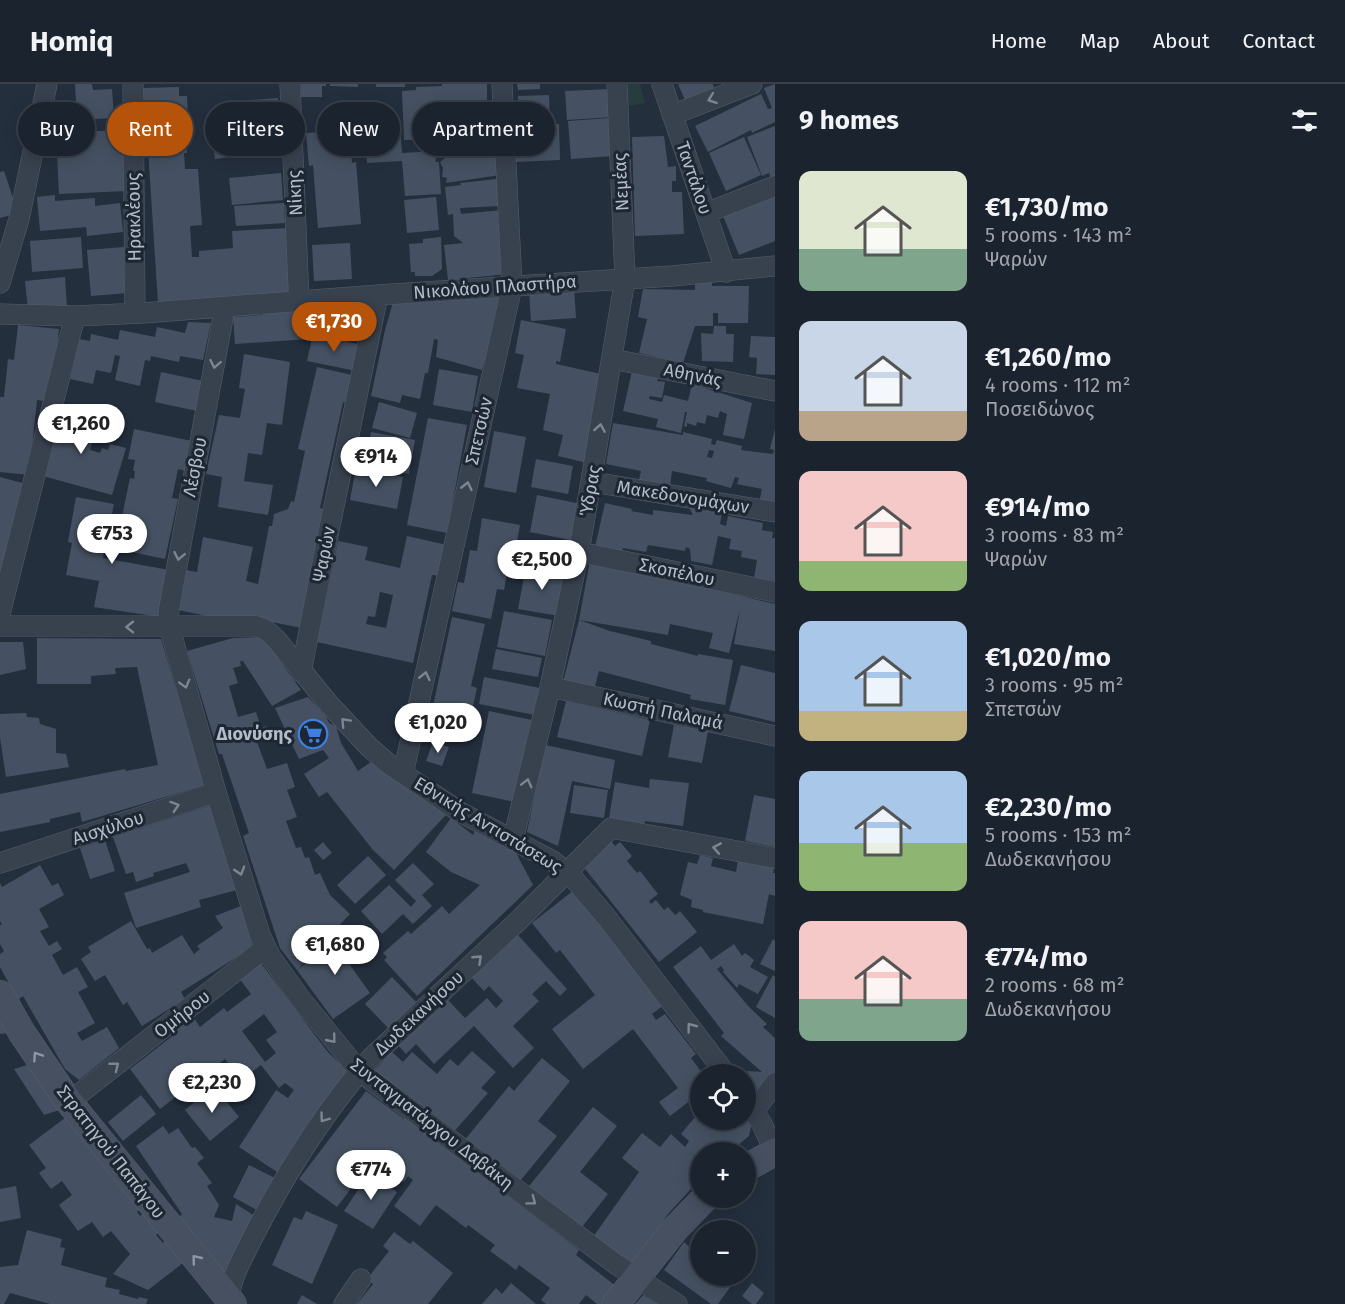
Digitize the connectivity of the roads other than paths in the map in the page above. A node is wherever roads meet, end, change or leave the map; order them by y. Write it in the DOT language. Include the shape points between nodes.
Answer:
graph roads {
  1 [pos="47,84"];
  2 [pos="133,84"];
  3 [pos="290,84"];
  4 [pos="502,84"];
  5 [pos="617,84"];
  6 [pos="662,84"];
  7 [pos="752,84"];
  8 [pos="672,115"];
  9 [pos="775,186"];
  10 [pos="706,213"];
  11 [pos="19,219"];
  12 [pos="0,226"];
  13 [pos="775,266"];
  14 [pos="726,272"];
  15 [pos="625,279"];
  16 [pos="0,283"];
  17 [pos="512,285"];
  18 [pos="378,295"];
  19 [pos="299,302"];
  20 [pos="225,307"];
  21 [pos="0,314"];
  22 [pos="135,314"];
  23 [pos="75,316"];
  24 [pos="612,359"];
  25 [pos="775,391"];
  26 [pos="592,482"];
  27 [pos="775,512"];
  28 [pos="579,552"];
  29 [pos="775,592"];
  30 [pos="0,614"];
  31 [pos="0,626"];
  32 [pos="169,627"];
  33 [pos="301,672"];
  34 [pos="550,687"];
  35 [pos="775,736"];
  36 [pos="403,774"];
  37 [pos="216,792"];
  38 [pos="513,840"];
  39 [pos="775,858"];
  40 [pos="0,863"];
  41 [pos="566,872"];
  42 [pos="265,948"];
  43 [pos="0,994"];
  44 [pos="718,1064"];
  45 [pos="359,1071"];
  46 [pos="775,1083"];
  47 [pos="756,1100"];
  48 [pos="69,1102"];
  49 [pos="756,1117"];
  50 [pos="775,1152"];
  51 [pos="756,1162"];
  52 [pos="695,1208"];
  53 [pos="636,1279"];
  54 [pos="361,1280"];
  55 [pos="230,1302"];
  56 [pos="344,1304"];
  57 [pos="616,1304"];
  58 [pos="677,1304"];
  1 -- 11 [label="street"];
  2 -- 22 [label="street, Ηρακλέους"];
  3 -- 19 [label="street, Νίκης"];
  4 -- 17 [label="street, Σπετσών"];
  5 -- 15 [label="street, Νεμέας"];
  6 -- 8 [label="street, Ταντάλου"];
  7 -- 8 [label="street, one-way"];
  8 -- 10 [label="street, Ταντάλου"];
  9 -- 10 [label="street"];
  10 -- 14 [label="street, Ταντάλου"];
  11 -- 12 [label="street"];
  11 -- 16 [label="street"];
  13 -- 14 [label="street, Νικολάου Πλαστήρα"];
  14 -- 15 [label="street, Νικολάου Πλαστήρα"];
  15 -- 17 [label="street, Νικολάου Πλαστήρα"];
  15 -- 24 [label="street, Ύδρας"];
  17 -- 18 [label="street, Νικολάου Πλαστήρα"];
  36 -- 17 [label="street, Σπετσών, one-way"];
  18 -- 19 [label="street, Νικολάου Πλαστήρα"];
  18 -- 33 [label="street, Ψαρών"];
  19 -- 20 [label="street, Νικολάου Πλαστήρα"];
  20 -- 22 [label="street, Νικολάου Πλαστήρα"];
  20 -- 32 [label="street, Λέσβου, one-way" via="169,609"];
  21 -- 23 [label="street, Νικολάου Πλαστήρα"];
  22 -- 23 [label="street, Νικολάου Πλαστήρα"];
  23 -- 30 [label="street"];
  24 -- 25 [label="street, Αθηνάς"];
  26 -- 24 [label="street, Ύδρας, one-way"];
  26 -- 27 [label="street, Μακεδονομάχων"];
  26 -- 28 [label="street, Ύδρας"];
  28 -- 29 [label="street, Σκοπέλου"];
  28 -- 34 [label="street, Ύδρας"];
  32 -- 31 [label="street, Εθνικής Αντιστάσεως, one-way"];
  32 -- 33 [label="street, Εθνικής Αντιστάσεως" via="260,628 275,638"];
  32 -- 37 [label="street, Συνταγματάρχου Δαβάκη, one-way"];
  36 -- 33 [label="street, Εθνικής Αντιστάσεως, one-way" via="358,736"];
  34 -- 35 [label="street, Κωστή Παλαμά"];
  38 -- 34 [label="street, Ύδρας, one-way"];
  36 -- 38 [label="street, Εθνικής Αντιστάσεως" via="460,812"];
  40 -- 37 [label="street, Αισχύλου, one-way"];
  37 -- 42 [label="street, Συνταγματάρχου Δαβάκη, one-way"];
  38 -- 41 [label="street, Εθνικής Αντιστάσεως"];
  39 -- 41 [label="street, Δωδεκανήσου, one-way" via="611,828"];
  44 -- 41 [label="street, Εθνικής Αντιστάσεως, one-way" via="608,918"];
  45 -- 41 [label="street, Δωδεκανήσου, one-way"];
  42 -- 45 [label="street, Συνταγματάρχου Δαβάκη, one-way"];
  48 -- 42 [label="street, Ομήρου, one-way"];
  48 -- 43 [label="street, Στρατηγού Παπάγου, one-way"];
  45 -- 53 [label="street, Συνταγματάρχου Δαβάκη, one-way"];
  45 -- 55 [label="street, Δωδεκανήσου, one-way" via="320,1122 276,1191 234,1277"];
  46 -- 47 [label="street"];
  55 -- 48 [label="street, Στρατηγού Παπάγου, one-way"];
  49 -- 50 [label="street"];
  50 -- 51 [label="street"];
  52 -- 53 [label="street"];
  53 -- 57 [label="street"];
  53 -- 58 [label="street, Συνταγματάρχου Δαβάκη"];
  54 -- 56 [label="street"];
}
